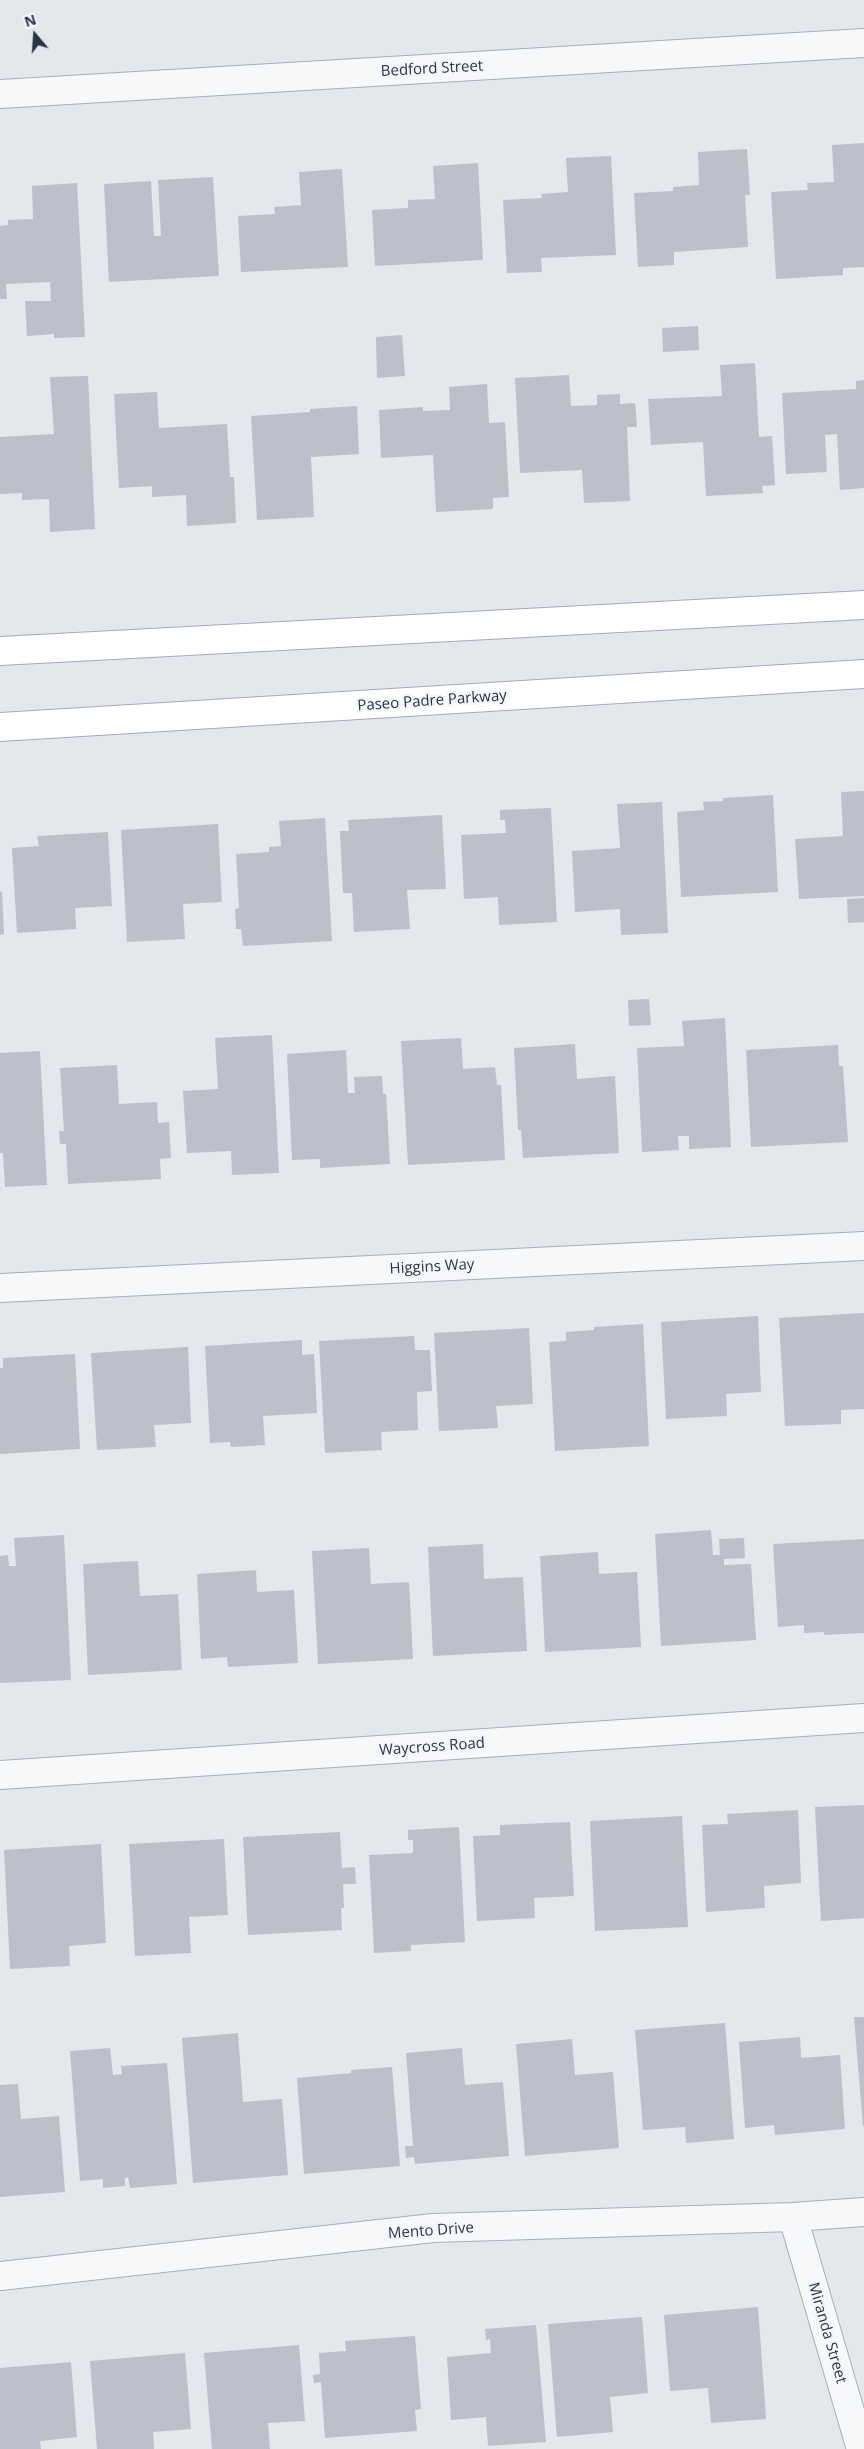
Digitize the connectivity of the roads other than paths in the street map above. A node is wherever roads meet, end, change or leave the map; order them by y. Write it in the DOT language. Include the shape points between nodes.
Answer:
graph roads {
  1 [pos="864,43"];
  2 [pos="0,94"];
  3 [pos="864,605"];
  4 [pos="0,651"];
  5 [pos="864,674"];
  6 [pos="0,728"];
  7 [pos="864,1246"];
  8 [pos="0,1288"];
  9 [pos="864,1718"];
  10 [pos="0,1775"];
  11 [pos="864,2212"];
  12 [pos="793,2217"];
  13 [pos="0,2276"];
  14 [pos="860,2449"];
  1 -- 2 [label="street, Bedford Street"];
  3 -- 4 [label="main road"];
  5 -- 6 [label="main road, Paseo Padre Parkway"];
  7 -- 8 [label="street, Higgins Way"];
  9 -- 10 [label="street, Waycross Road"];
  11 -- 12 [label="street, Mento Drive"];
  12 -- 13 [label="street, Mento Drive" via="433,2228"];
  12 -- 14 [label="street, Miranda Street"];
}
